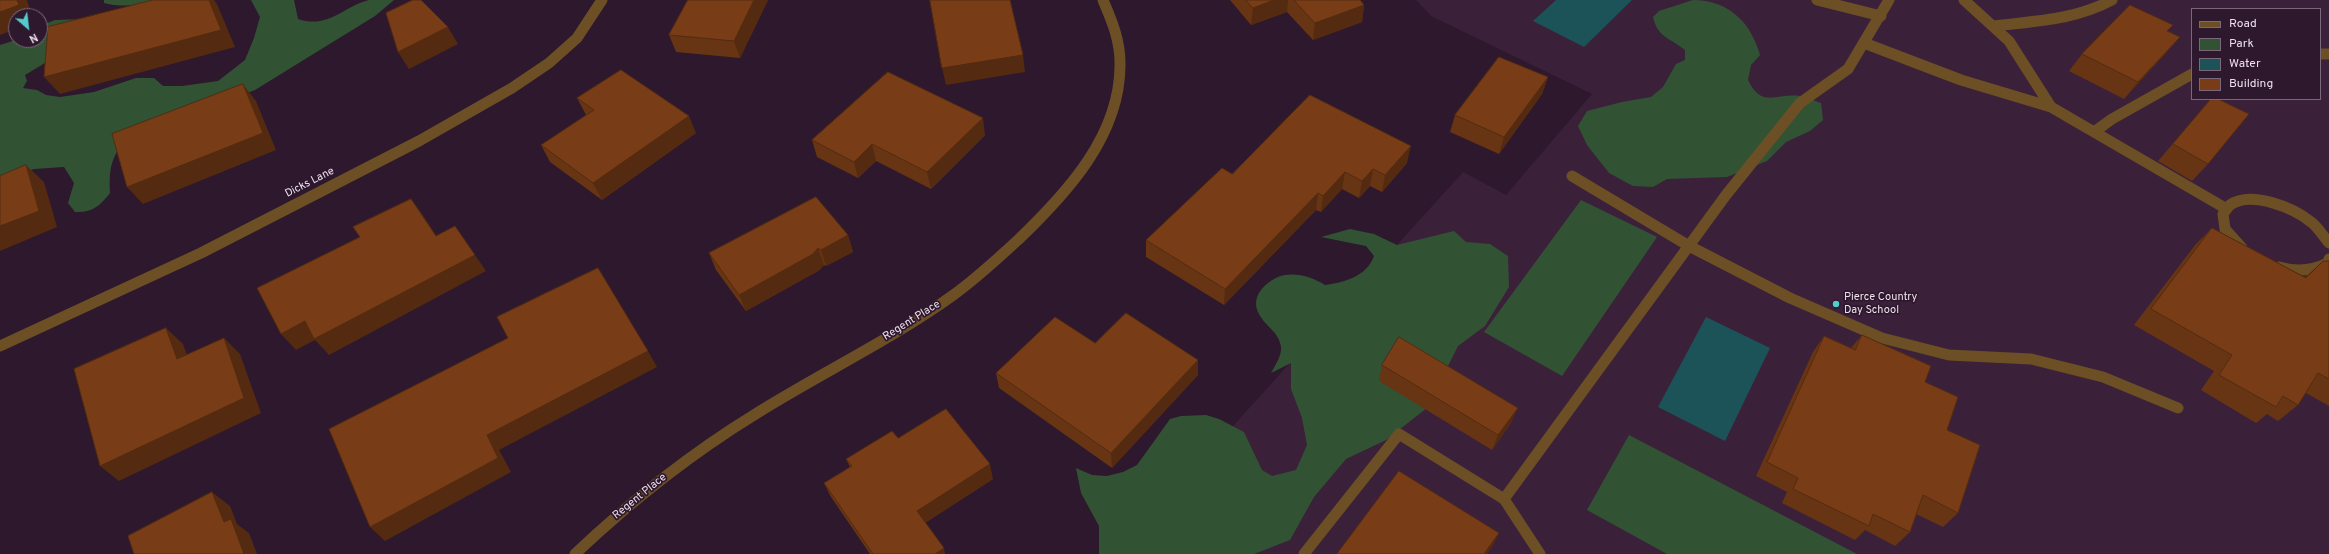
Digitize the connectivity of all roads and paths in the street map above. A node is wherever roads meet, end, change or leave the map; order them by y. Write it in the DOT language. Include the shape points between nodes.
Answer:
graph roads {
  1 [pos="602,0"];
  2 [pos="1103,0"];
  3 [pos="1816,0"];
  4 [pos="1889,0"];
  5 [pos="1964,0"];
  6 [pos="2112,0"];
  7 [pos="1881,16"];
  8 [pos="1994,26"];
  9 [pos="1864,43"];
  10 [pos="2191,75"];
  11 [pos="2051,108"];
  12 [pos="2094,132"];
  13 [pos="1572,176"];
  14 [pos="2225,208"];
  15 [pos="2329,243"];
  16 [pos="1689,246"];
  17 [pos="2248,254"];
  18 [pos="2329,259"];
  19 [pos="2266,263"];
  20 [pos="0,346"];
  21 [pos="2178,408"];
  22 [pos="1504,498"];
  23 [pos="575,554"];
  24 [pos="1304,554"];
  25 [pos="1540,554"];
  1 -- 20 [label="street, Dicks Lane" via="577,38 549,63 512,88 419,141 201,253"];
  2 -- 23 [label="street, Regent Place" via="1116,30 1120,65 1117,94 1110,119 1098,146 1076,179 1037,223 954,295 912,323 798,388 718,438 652,486"];
  3 -- 7 [label="street"];
  4 -- 7 [label="street"];
  5 -- 8 [label="street"];
  6 -- 8 [label="street" via="2099,8 2075,16"];
  7 -- 9 [label="street"];
  8 -- 11 [label="street" via="2022,58"];
  9 -- 11 [label="street" via="1961,80"];
  9 -- 16 [label="street" via="1848,69 1800,103 1726,194"];
  10 -- 12 [label="street" via="2112,119"];
  11 -- 12 [label="street"];
  12 -- 14 [label="street"];
  13 -- 16 [label="street"];
  14 -- 15 [label="street" via="2233,202 2246,199 2277,203 2309,220 2322,231"];
  14 -- 17 [label="street" via="2223,218 2226,230"];
  16 -- 21 [label="street" via="1790,298 1882,338 1949,355 2031,359 2103,377"];
  16 -- 22 [label="street"];
  18 -- 19 [label="street" via="2328,263 2317,269 2303,271 2285,270"];
  22 -- 24 [label="street" via="1399,434"];
  22 -- 25 [label="street"];
}
